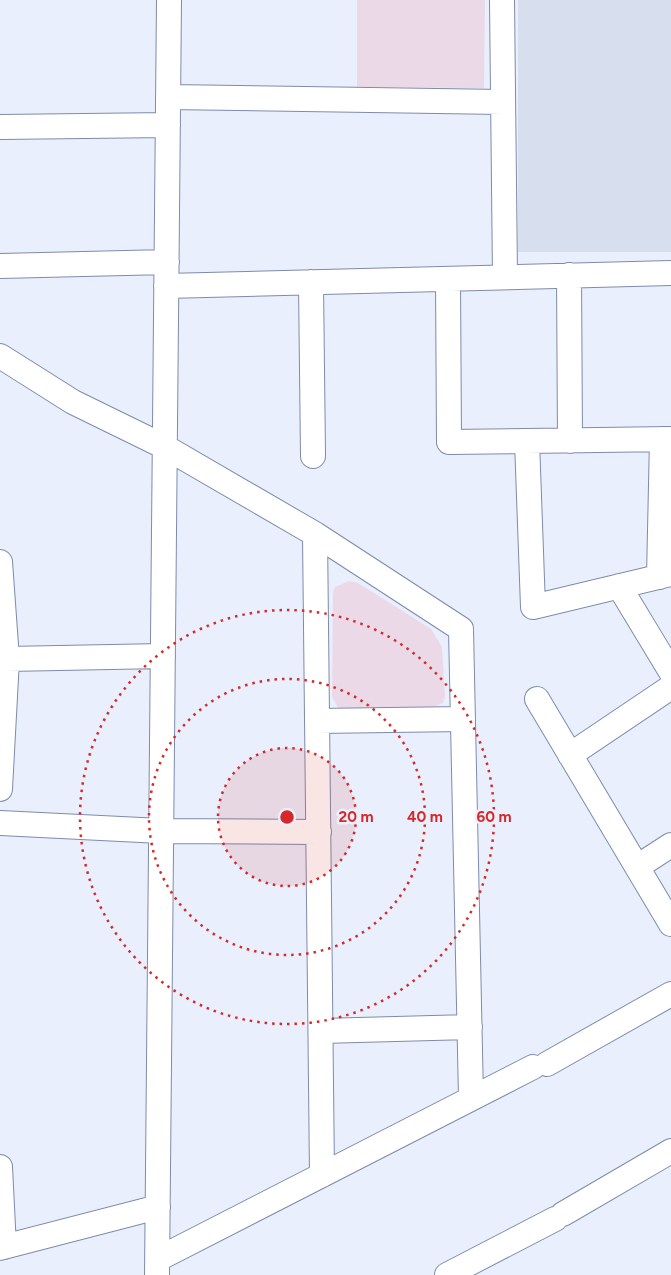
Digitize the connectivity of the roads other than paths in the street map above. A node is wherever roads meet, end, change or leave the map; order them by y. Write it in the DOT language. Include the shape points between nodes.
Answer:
graph roads {
  1 [pos="169,0"];
  2 [pos="502,0"];
  3 [pos="168,97"];
  4 [pos="503,102"];
  5 [pos="168,126"];
  6 [pos="0,127"];
  7 [pos="167,262"];
  8 [pos="0,266"];
  9 [pos="671,273"];
  10 [pos="569,276"];
  11 [pos="505,277"];
  12 [pos="448,279"];
  13 [pos="311,282"];
  14 [pos="166,286"];
  15 [pos="0,356"];
  16 [pos="666,439"];
  17 [pos="570,440"];
  18 [pos="527,441"];
  19 [pos="165,447"];
  20 [pos="313,456"];
  21 [pos="315,534"];
  22 [pos="0,562"];
  23 [pos="665,575"];
  24 [pos="619,586"];
  25 [pos="163,656"];
  26 [pos="6,660"];
  27 [pos="671,672"];
  28 [pos="671,687"];
  29 [pos="536,699"];
  30 [pos="463,719"];
  31 [pos="317,722"];
  32 [pos="570,755"];
  33 [pos="0,789"];
  34 [pos="0,823"];
  35 [pos="161,830"];
  36 [pos="318,832"];
  37 [pos="671,846"];
  38 [pos="637,866"];
  39 [pos="671,924"];
  40 [pos="671,994"];
  41 [pos="470,1027"];
  42 [pos="321,1031"];
  43 [pos="471,1098"];
  44 [pos="671,1151"];
  45 [pos="0,1167"];
  46 [pos="322,1174"];
  47 [pos="158,1207"];
  48 [pos="2,1248"];
  49 [pos="158,1267"];
  50 [pos="447,1275"];
  1 -- 3 [label="street"];
  2 -- 4 [label="street"];
  3 -- 4 [label="street"];
  3 -- 5 [label="street"];
  4 -- 11 [label="street"];
  5 -- 6 [label="street"];
  5 -- 7 [label="street"];
  7 -- 8 [label="street"];
  7 -- 14 [label="street"];
  9 -- 10 [label="street"];
  10 -- 11 [label="street"];
  10 -- 17 [label="street"];
  11 -- 12 [label="street"];
  12 -- 13 [label="street"];
  12 -- 18 [label="street" via="449,442"];
  13 -- 14 [label="street"];
  13 -- 20 [label="street"];
  14 -- 19 [label="street"];
  15 -- 19 [label="street" via="72,402"];
  16 -- 17 [label="street"];
  16 -- 23 [label="street"];
  17 -- 18 [label="street"];
  18 -- 24 [label="street" via="533,607"];
  19 -- 21 [label="street"];
  19 -- 25 [label="street"];
  21 -- 30 [label="street" via="461,629"];
  21 -- 31 [label="street"];
  22 -- 26 [label="street"];
  23 -- 24 [label="street"];
  24 -- 27 [label="street"];
  25 -- 26 [label="street"];
  25 -- 35 [label="street"];
  26 -- 33 [label="street"];
  28 -- 32 [label="street"];
  29 -- 32 [label="street"];
  30 -- 31 [label="street"];
  30 -- 41 [label="street"];
  31 -- 36 [label="street"];
  32 -- 38 [label="street"];
  34 -- 35 [label="street"];
  35 -- 36 [label="street"];
  35 -- 47 [label="street"];
  36 -- 42 [label="street"];
  37 -- 38 [label="street"];
  38 -- 39 [label="street"];
  40 -- 43 [label="street" via="540,1065"];
  41 -- 42 [label="street"];
  41 -- 43 [label="street"];
  42 -- 46 [label="street"];
  43 -- 46 [label="street"];
  44 -- 50 [label="street" via="559,1217"];
  45 -- 48 [label="street"];
  46 -- 49 [label="street"];
  47 -- 48 [label="street"];
  47 -- 49 [label="street"];
}
